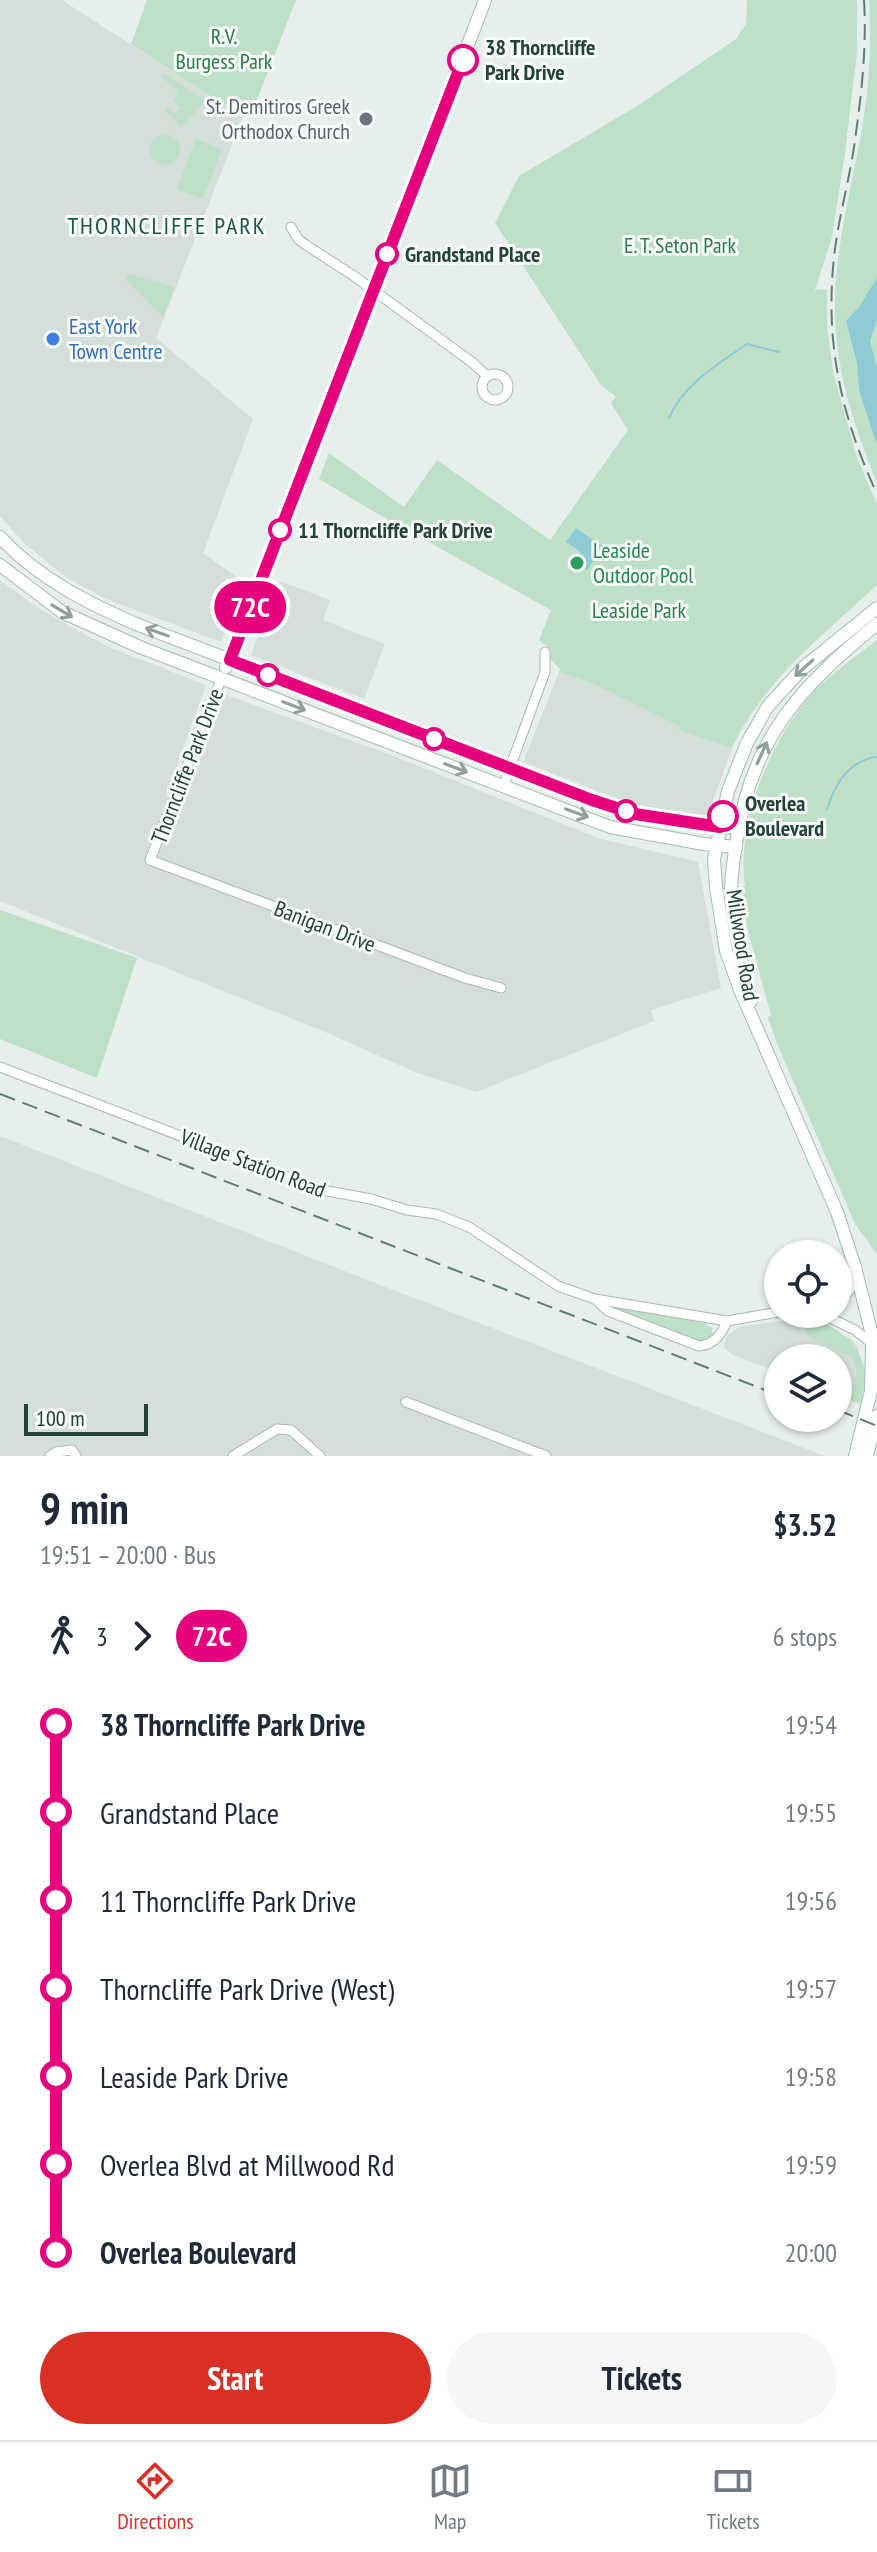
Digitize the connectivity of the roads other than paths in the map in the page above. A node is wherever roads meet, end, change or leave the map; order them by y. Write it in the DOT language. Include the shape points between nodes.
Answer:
graph roads {
  1 [pos="485,0"];
  2 [pos="291,227"];
  3 [pos="374,291"];
  4 [pos="487,376"];
  5 [pos="0,537"];
  6 [pos="0,565"];
  7 [pos="877,608"];
  8 [pos="877,624"];
  9 [pos="848,639"];
  10 [pos="545,652"];
  11 [pos="230,660"];
  12 [pos="222,677"];
  13 [pos="511,768"];
  14 [pos="503,787"];
  15 [pos="720,827"];
  16 [pos="739,828"];
  17 [pos="716,846"];
  18 [pos="736,847"];
  19 [pos="150,860"];
  20 [pos="501,988"];
  21 [pos="758,1028"];
  22 [pos="0,1067"];
  23 [pos="855,1267"];
  24 [pos="852,1277"];
  25 [pos="595,1299"];
  26 [pos="764,1314"];
  27 [pos="727,1321"];
  28 [pos="851,1328"];
  29 [pos="875,1348"];
  30 [pos="406,1402"];
  31 [pos="877,1416"];
  32 [pos="50,1456"];
  33 [pos="76,1456"];
  34 [pos="233,1456"];
  35 [pos="320,1456"];
  36 [pos="546,1456"];
  37 [pos="855,1456"];
  38 [pos="867,1456"];
  1 -- 3 [label="main road, Thorncliffe Park Drive"];
  2 -- 3 [label="street" via="298,239"];
  3 -- 4 [label="street"];
  3 -- 11 [label="main road, Thorncliffe Park Drive"];
  11 -- 5 [label="main road, one-way" via="92,605 33,567"];
  6 -- 12 [label="main road, one-way" via="72,617"];
  7 -- 9 [label="main road, Millwood Road"];
  8 -- 9 [label="main road, Millwood Road"];
  9 -- 15 [label="main road, Millwood Road, one-way" via="803,668 768,706 747,743"];
  16 -- 9 [label="main road, Millwood Road, one-way" via="761,753 780,719"];
  10 -- 13 [label="street" via="545,672"];
  11 -- 12 [label="main road, Thorncliffe Park Drive"];
  11 -- 13 [label="main road"];
  12 -- 14 [label="main road, one-way"];
  12 -- 19 [label="street, Thorncliffe Park Drive"];
  13 -- 14 [label="street"];
  13 -- 15 [label="main road" via="635,814"];
  14 -- 17 [label="main road, one-way" via="610,827"];
  15 -- 16 [label="main road"];
  15 -- 17 [label="main road, Millwood Road"];
  16 -- 18 [label="main road, Millwood Road"];
  17 -- 18 [label="main road"];
  17 -- 21 [label="main road, Millwood Road" via="726,951"];
  18 -- 21 [label="main road, Millwood Road" via="731,894"];
  19 -- 20 [label="street, Banigan Drive"];
  21 -- 23 [label="main road, Millwood Road" via="837,1212"];
  22 -- 25 [label="street, Village Station Road" via="322,1190 436,1214 469,1227 551,1282"];
  23 -- 24 [label="main road"];
  23 -- 29 [label="main road, Millwood Road"];
  25 -- 27 [label="street, Village Station Road"];
  25 -- 27 [label="street" via="608,1311 699,1346 714,1342"];
  26 -- 27 [label="street, Village Station Road"];
  28 -- 29 [label="street"];
  29 -- 37 [label="main road, Millwood Road"];
  30 -- 36 [label="street"];
  31 -- 38 [label="main road"];
  32 -- 33 [label="street" via="72,1450"];
  34 -- 35 [label="street" via="277,1429 291,1430"];
}
